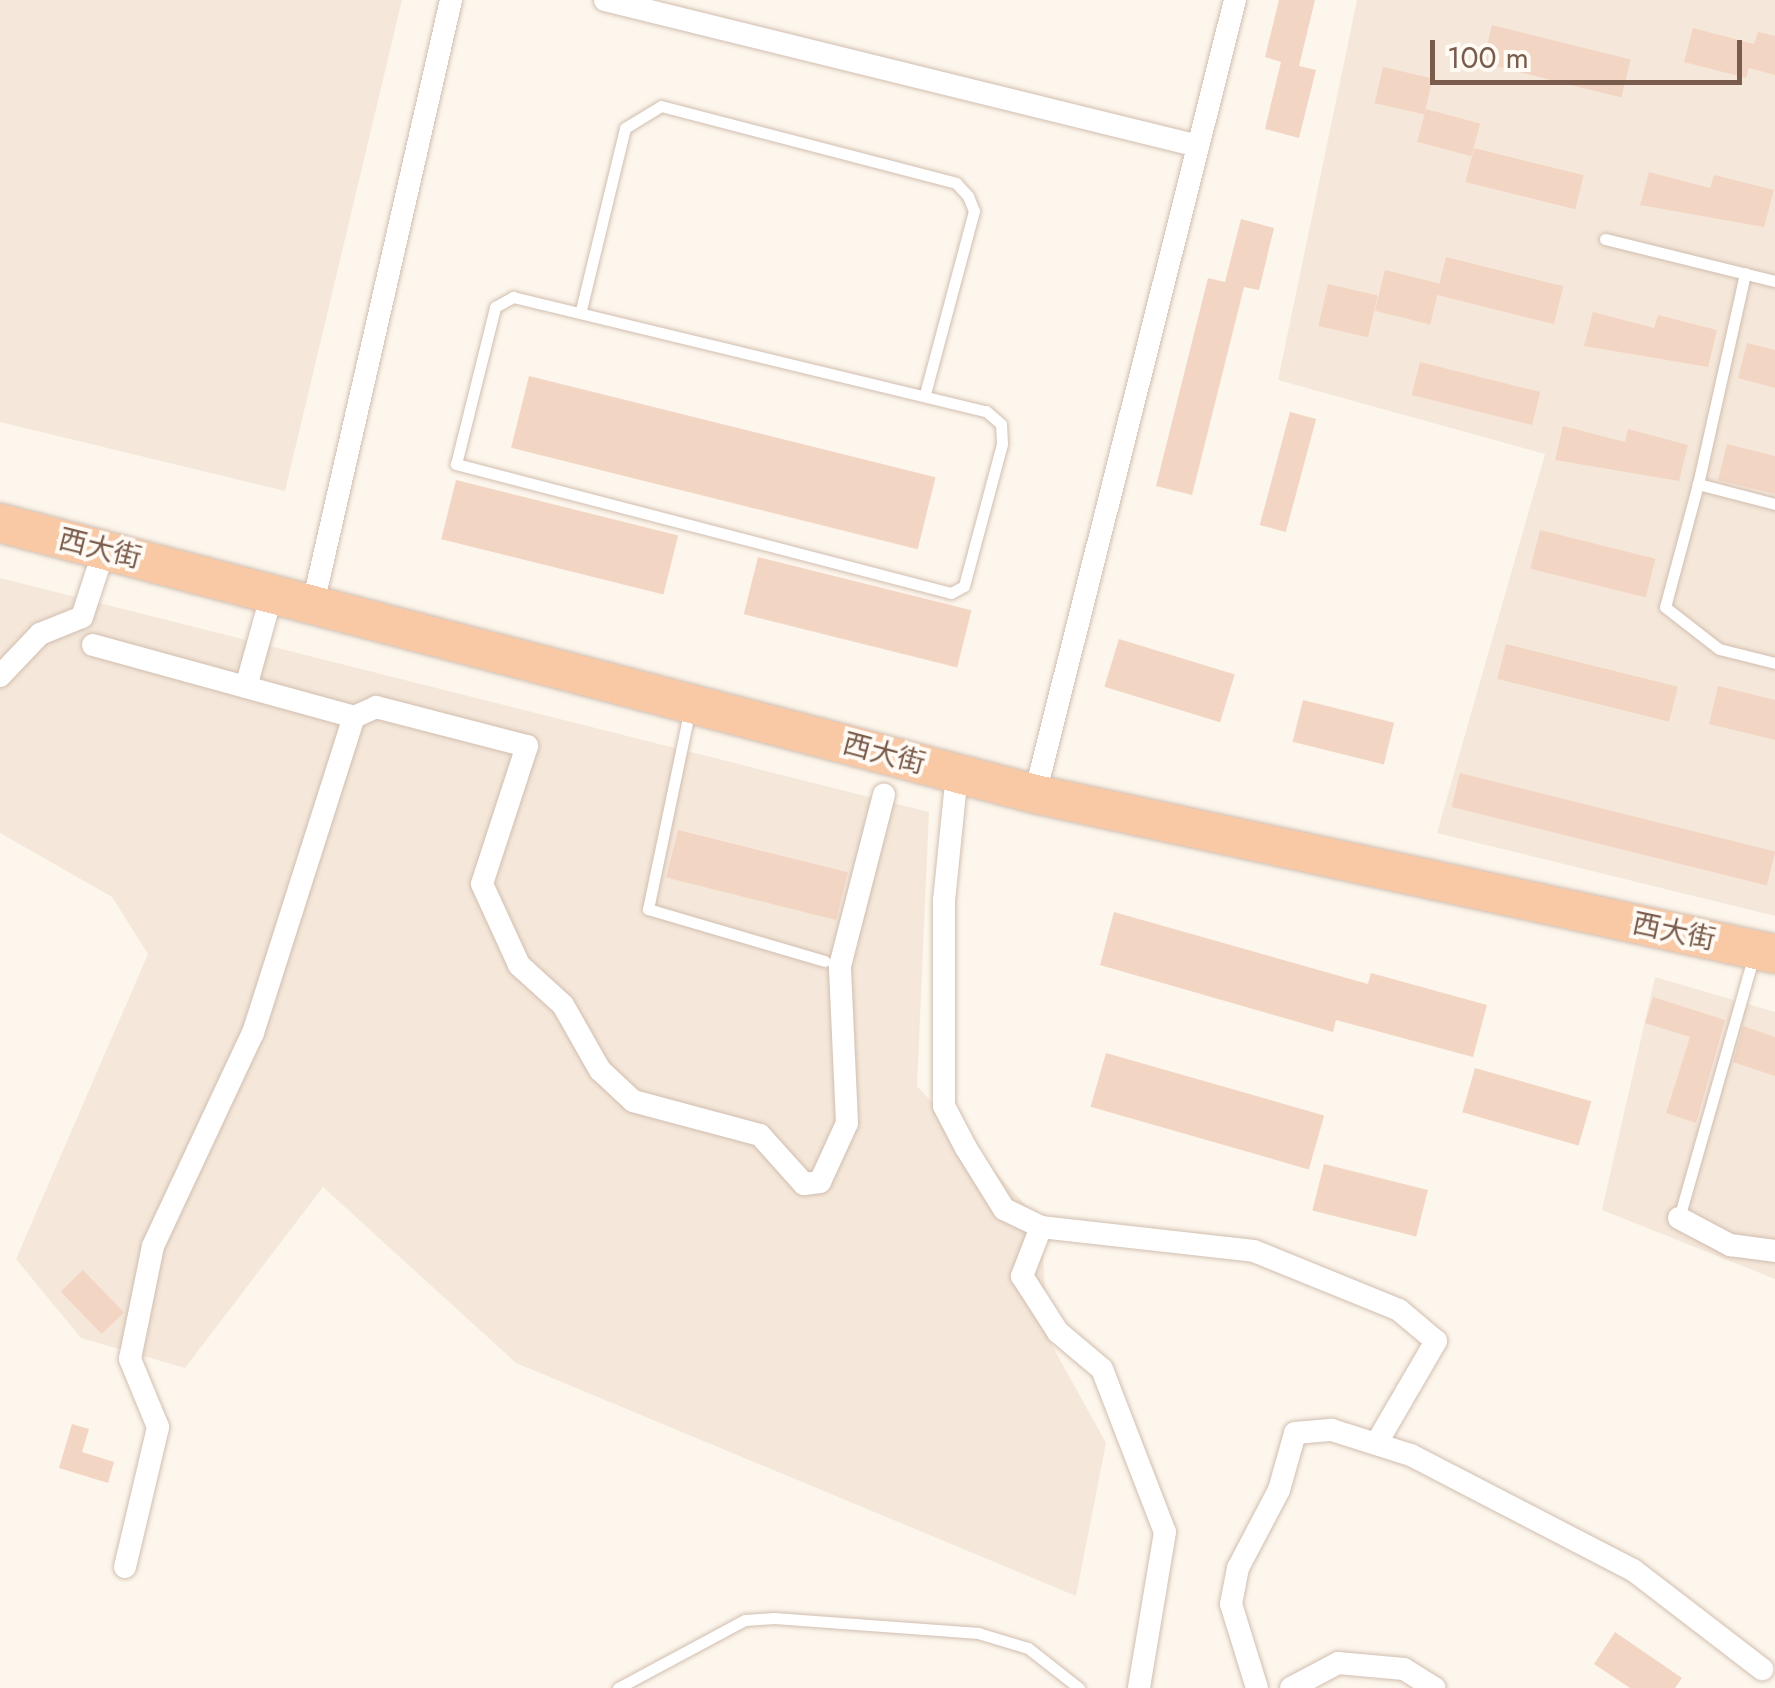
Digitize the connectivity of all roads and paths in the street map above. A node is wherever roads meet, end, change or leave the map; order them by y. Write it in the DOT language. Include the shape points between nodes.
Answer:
graph roads {
  1 [pos="451,0"];
  2 [pos="605,0"];
  3 [pos="1235,0"];
  4 [pos="1198,146"];
  5 [pos="1605,240"];
  6 [pos="1744,273"];
  7 [pos="1774,277"];
  8 [pos="581,310"];
  9 [pos="925,394"];
  10 [pos="1698,484"];
  11 [pos="1775,504"];
  12 [pos="0,523"];
  13 [pos="104,550"];
  14 [pos="272,593"];
  15 [pos="313,604"];
  16 [pos="94,645"];
  17 [pos="1775,663"];
  18 [pos="0,676"];
  19 [pos="246,687"];
  20 [pos="691,704"];
  21 [pos="354,716"];
  22 [pos="957,773"];
  23 [pos="1036,794"];
  24 [pos="884,795"];
  25 [pos="1765,952"];
  26 [pos="825,961"];
  27 [pos="1679,1218"];
  28 [pos="1042,1228"];
  29 [pos="1775,1251"];
  30 [pos="1376,1444"];
  31 [pos="125,1568"];
  32 [pos="1762,1669"];
  33 [pos="618,1688"];
  34 [pos="1079,1688"];
  35 [pos="1139,1688"];
  36 [pos="1257,1688"];
  37 [pos="1291,1688"];
  38 [pos="1434,1688"];
  1 -- 15 [label="street"];
  2 -- 4 [label="street"];
  3 -- 4 [label="street"];
  4 -- 23 [label="street"];
  5 -- 6 [label="lane"];
  6 -- 7 [label="lane"];
  6 -- 10 [label="lane"];
  8 -- 9 [label="lane"];
  8 -- 9 [label="lane" via="626,128 661,106 956,183 968,196 974,211"];
  8 -- 9 [label="lane" via="512,296 495,307 456,464 951,593 964,586 1001,424 986,411"];
  10 -- 11 [label="lane"];
  10 -- 17 [label="lane" via="1665,607 1720,650"];
  12 -- 13 [label="highway, 西大街"];
  13 -- 14 [label="highway, 西大街"];
  13 -- 18 [label="street" via="82,617 40,634"];
  14 -- 15 [label="highway, 西大街"];
  14 -- 19 [label="street"];
  15 -- 20 [label="highway, 西大街"];
  16 -- 19 [label="street"];
  19 -- 21 [label="street"];
  20 -- 22 [label="highway, 西大街"];
  20 -- 26 [label="lane" via="648,909"];
  21 -- 24 [label="street" via="376,707 527,746 482,884 519,965 563,1006 600,1070 633,1102 760,1136 804,1184 820,1182 847,1123 840,966"];
  21 -- 31 [label="street" via="254,1033 153,1246 130,1359 158,1427"];
  22 -- 23 [label="highway, 西大街"];
  22 -- 28 [label="street" via="944,900 944,1106 1004,1208"];
  23 -- 25 [label="highway, 西大街"];
  25 -- 27 [label="lane"];
  27 -- 29 [label="street" via="1730,1245"];
  28 -- 30 [label="street" via="1254,1251 1399,1310 1436,1341"];
  28 -- 35 [label="street" via="1022,1276 1058,1332 1102,1369 1166,1532"];
  30 -- 32 [label="street" via="1633,1570"];
  30 -- 36 [label="street" via="1332,1430 1295,1433 1230,1604"];
  33 -- 34 [label="lane" via="746,1620 774,1618 978,1633 1028,1648"];
  37 -- 38 [label="street" via="1338,1663 1404,1669"];
}
